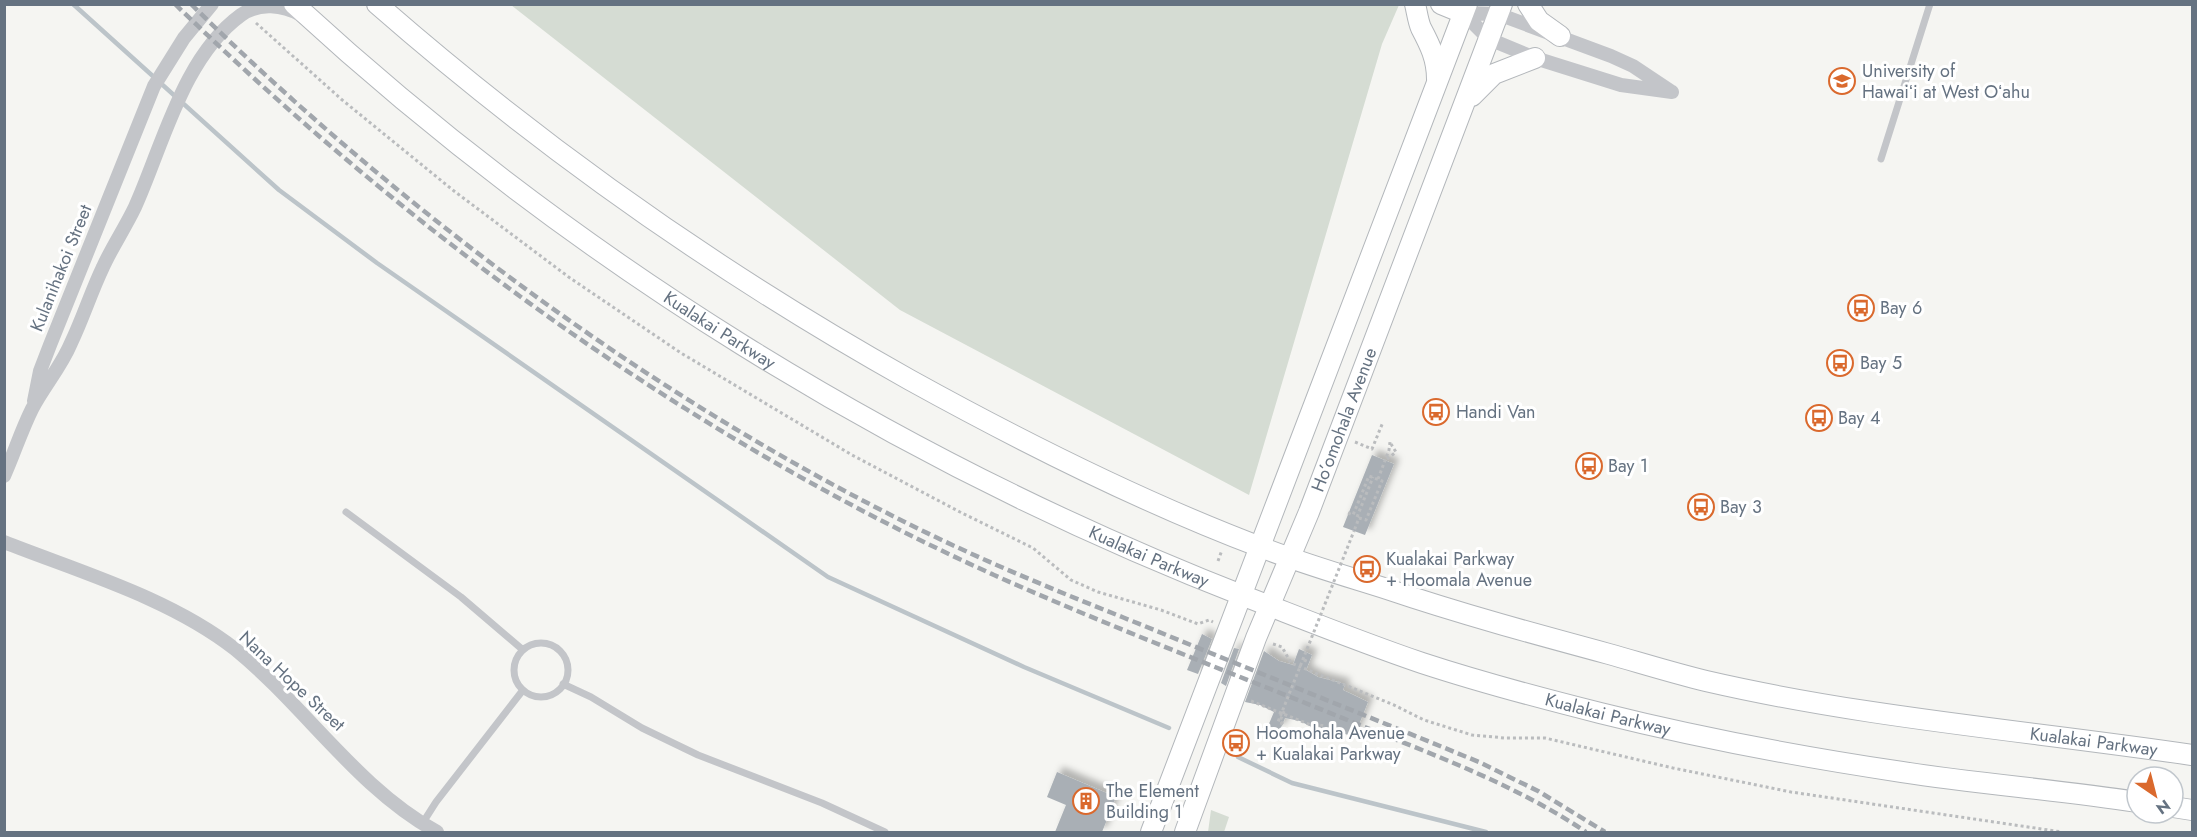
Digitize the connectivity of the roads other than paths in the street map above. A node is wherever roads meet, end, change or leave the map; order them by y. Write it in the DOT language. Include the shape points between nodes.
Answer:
graph roads {
  1 [pos="294,4"];
  2 [pos="377,4"];
  3 [pos="1415,4"];
  4 [pos="1442,4"];
  5 [pos="1528,4"];
  6 [pos="1930,4"];
  7 [pos="208,8"];
  8 [pos="1465,9"];
  9 [pos="1500,9"];
  10 [pos="319,28"];
  11 [pos="1560,36"];
  12 [pos="1489,39"];
  13 [pos="1535,58"];
  14 [pos="1436,86"];
  15 [pos="1463,108"];
  16 [pos="1881,159"];
  17 [pos="32,409"];
  18 [pos="4,476"];
  19 [pos="346,512"];
  20 [pos="4,542"];
  21 [pos="1261,548"];
  22 [pos="1290,558"];
  23 [pos="1242,595"];
  24 [pos="1270,606"];
  25 [pos="523,650"];
  26 [pos="563,684"];
  27 [pos="523,690"];
  28 [pos="2193,755"];
  29 [pos="2125,800"];
  30 [pos="419,828"];
  31 [pos="437,832"];
  32 [pos="885,832"];
  33 [pos="1151,832"];
  34 [pos="1185,832"];
  1 -- 10 [label="main road, Kualakai Parkway"];
  2 -- 21 [label="main road, Kualakai Parkway" via="572,164 710,260 806,320 1031,446"];
  3 -- 14 [label="main road" via="1434,55"];
  4 -- 8 [label="main road"];
  5 -- 11 [label="main road" via="1539,21"];
  6 -- 16 [label="lane"];
  7 -- 17 [label="street, Kulanihakoi Street" via="160,73 46,353"];
  8 -- 9 [label="street"];
  8 -- 12 [label="street"];
  8 -- 14 [label="main road, Ho’omohala Avenue"];
  9 -- 11 [label="street"];
  9 -- 12 [label="main road, Ho’omohala Avenue"];
  10 -- 17 [label="street, Kulanihakoi Street" via="294,10 255,8 225,30 206,53 186,84 65,356"];
  10 -- 23 [label="main road, Kualakai Parkway" via="446,135 573,232 667,297 834,402 1035,507"];
  11 -- 13 [label="street" via="1633,66 1672,92 1621,85"];
  12 -- 13 [label="street"];
  12 -- 15 [label="main road, Ho’omohala Avenue"];
  13 -- 15 [label="main road" via="1494,74"];
  14 -- 21 [label="main road, Ho’omohala Avenue"];
  15 -- 22 [label="main road, Ho’omohala Avenue"];
  17 -- 18 [label="street, Kulanihakoi Street"];
  19 -- 25 [label="lane" via="461,597"];
  20 -- 30 [label="street, Nana Hope Street" via="156,602 215,635 274,685"];
  21 -- 22 [label="main road, Kualakai Parkway"];
  21 -- 23 [label="main road, Ho’omohala Avenue"];
  22 -- 24 [label="main road, Ho’omohala Avenue"];
  22 -- 28 [label="main road, Kualakai Parkway" via="1494,624 1709,682 1914,719"];
  23 -- 24 [label="main road, Kualakai Parkway"];
  23 -- 33 [label="main road, Ho’omohala Avenue"];
  24 -- 29 [label="main road, Kualakai Parkway" via="1419,662 1604,714 1810,758"];
  24 -- 34 [label="main road, Ho’omohala Avenue"];
  25 -- 26 [label="lane" via="537,643 560,651 567,666"];
  25 -- 27 [label="lane" via="514,664 514,674"];
  26 -- 27 [label="lane" via="549,695 531,695"];
  26 -- 32 [label="lane" via="698,755"];
  27 -- 30 [label="lane"];
  30 -- 31 [label="street, Nana Hope Street"];
}
